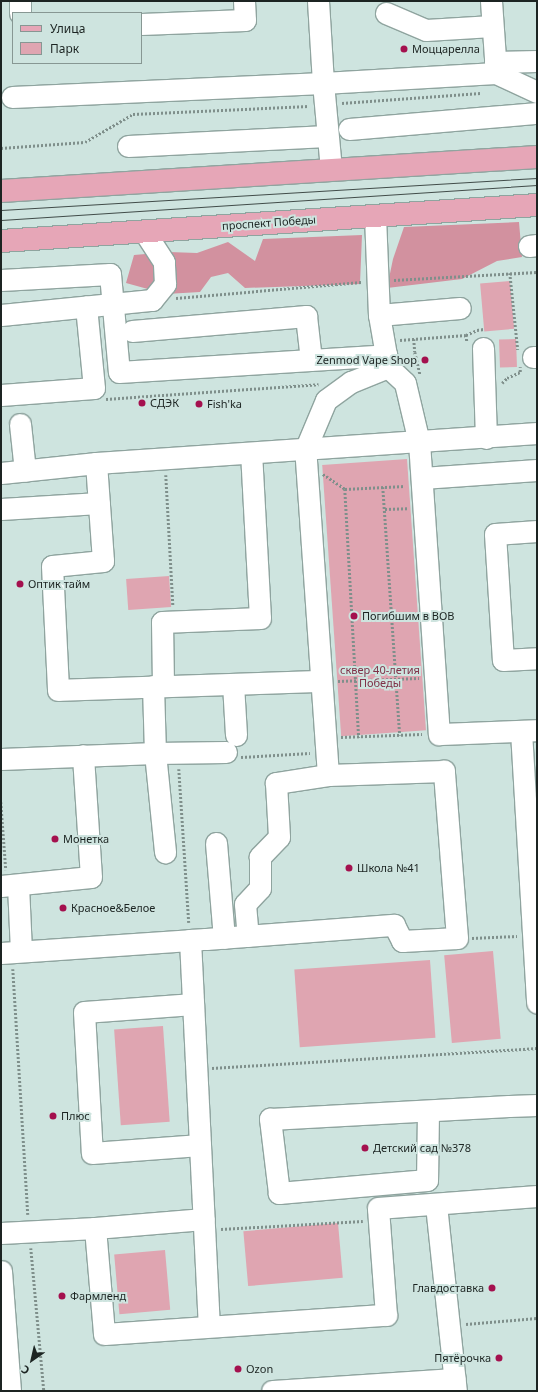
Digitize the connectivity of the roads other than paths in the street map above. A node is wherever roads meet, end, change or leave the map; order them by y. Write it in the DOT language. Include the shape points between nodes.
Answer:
graph roads {
  1 [pos="20,1"];
  2 [pos="244,1"];
  3 [pos="318,1"];
  4 [pos="490,1"];
  5 [pos="20,12"];
  6 [pos="386,13"];
  7 [pos="142,24"];
  8 [pos="492,26"];
  9 [pos="537,61"];
  10 [pos="495,68"];
  11 [pos="323,83"];
  12 [pos="537,92"];
  13 [pos="12,97"];
  14 [pos="537,113"];
  15 [pos="349,129"];
  16 [pos="327,136"];
  17 [pos="128,146"];
  18 [pos="537,157"];
  19 [pos="330,169"];
  20 [pos="1,191"];
  21 [pos="537,205"];
  22 [pos="375,216"];
  23 [pos="144,231"];
  24 [pos="1,241"];
  25 [pos="1,280"];
  26 [pos="112,303"];
  27 [pos="86,306"];
  28 [pos="460,308"];
  29 [pos="1,315"];
  30 [pos="379,315"];
  31 [pos="132,331"];
  32 [pos="476,340"];
  33 [pos="386,354"];
  34 [pos="311,360"];
  35 [pos="1,395"];
  36 [pos="20,424"];
  37 [pos="537,434"];
  38 [pos="486,438"];
  39 [pos="419,442"];
  40 [pos="251,453"];
  41 [pos="306,456"];
  42 [pos="96,463"];
  43 [pos="25,470"];
  44 [pos="537,470"];
  45 [pos="1,473"];
  46 [pos="422,482"];
  47 [pos="99,503"];
  48 [pos="1,510"];
  49 [pos="537,531"];
  50 [pos="537,658"];
  51 [pos="321,681"];
  52 [pos="234,684"];
  53 [pos="158,686"];
  54 [pos="529,730"];
  55 [pos="155,753"];
  56 [pos="83,755"];
  57 [pos="1,760"];
  58 [pos="328,775"];
  59 [pos="216,843"];
  60 [pos="165,852"];
  61 [pos="9,886"];
  62 [pos="535,927"];
  63 [pos="248,936"];
  64 [pos="224,938"];
  65 [pos="190,940"];
  66 [pos="11,952"];
  67 [pos="537,1003"];
  68 [pos="193,1012"];
  69 [pos="537,1105"];
  70 [pos="428,1111"];
  71 [pos="200,1145"];
  72 [pos="537,1196"];
  73 [pos="436,1205"];
  74 [pos="204,1224"];
  75 [pos="95,1228"];
  76 [pos="1,1233"];
  77 [pos="1,1271"];
  78 [pos="209,1326"];
  79 [pos="456,1385"];
  80 [pos="10,1391"];
  81 [pos="272,1391"];
  1 -- 5 [label="street"];
  2 -- 7 [label="street" via="245,20"];
  3 -- 11 [label="street"];
  4 -- 8 [label="street"];
  6 -- 8 [label="street" via="426,30"];
  8 -- 10 [label="street"];
  9 -- 10 [label="street"];
  10 -- 11 [label="street"];
  10 -- 12 [label="street"];
  11 -- 13 [label="street"];
  11 -- 16 [label="street"];
  14 -- 15 [label="street"];
  16 -- 17 [label="street"];
  16 -- 19 [label="street"];
  18 -- 19 [label="main road"];
  19 -- 20 [label="main road"];
  21 -- 22 [label="main road, проспект Победы"];
  22 -- 23 [label="main road, проспект Победы"];
  22 -- 30 [label="street"];
  23 -- 24 [label="main road, проспект Победы"];
  23 -- 26 [label="street" via="164,262 165,284 152,300"];
  25 -- 26 [label="street" via="110,274"];
  26 -- 27 [label="street"];
  26 -- 34 [label="street" via="118,372"];
  27 -- 29 [label="street"];
  27 -- 35 [label="street" via="94,388"];
  28 -- 30 [label="street"];
  30 -- 33 [label="street"];
  31 -- 34 [label="street" via="306,316"];
  32 -- 38 [label="street"];
  33 -- 34 [label="street"];
  33 -- 39 [label="street" via="405,383"];
  33 -- 41 [label="street" via="326,400"];
  36 -- 43 [label="street"];
  37 -- 38 [label="street"];
  38 -- 39 [label="street"];
  39 -- 41 [label="street"];
  39 -- 46 [label="street"];
  40 -- 41 [label="street"];
  40 -- 42 [label="street"];
  40 -- 53 [label="street" via="260,618 162,622"];
  41 -- 51 [label="street"];
  42 -- 43 [label="street"];
  42 -- 47 [label="street"];
  43 -- 45 [label="street"];
  44 -- 46 [label="street"];
  46 -- 54 [label="street" via="439,734"];
  47 -- 48 [label="street"];
  47 -- 53 [label="street" via="103,561 52,566 58,690"];
  49 -- 50 [label="street" via="495,534 503,660"];
  51 -- 52 [label="street"];
  51 -- 58 [label="street"];
  52 -- 53 [label="street"];
  52 -- 55 [label="street" via="232,748"];
  53 -- 55 [label="street"];
  54 -- 62 [label="street"];
  55 -- 56 [label="street"];
  55 -- 60 [label="street"];
  56 -- 57 [label="street"];
  56 -- 61 [label="street" via="91,877"];
  58 -- 63 [label="street" via="276,783 279,837 260,857 260,888 245,904"];
  58 -- 63 [label="street" via="444,771 457,938 402,941 394,925"];
  59 -- 64 [label="street"];
  61 -- 66 [label="street"];
  62 -- 67 [label="street"];
  63 -- 64 [label="street"];
  64 -- 65 [label="street"];
  65 -- 66 [label="street"];
  65 -- 68 [label="street"];
  68 -- 71 [label="street" via="182,1039 185,1064 196,1071"];
  68 -- 71 [label="street" via="84,1012 92,1153"];
  69 -- 70 [label="street"];
  70 -- 70 [label="street" via="427,1180 279,1192 270,1119"];
  71 -- 74 [label="street"];
  72 -- 73 [label="street"];
  73 -- 78 [label="street" via="378,1208 386,1315"];
  73 -- 79 [label="street"];
  74 -- 75 [label="street"];
  74 -- 78 [label="street"];
  75 -- 76 [label="street"];
  75 -- 78 [label="street" via="104,1334"];
  77 -- 80 [label="street"];
  79 -- 81 [label="street"];
}
